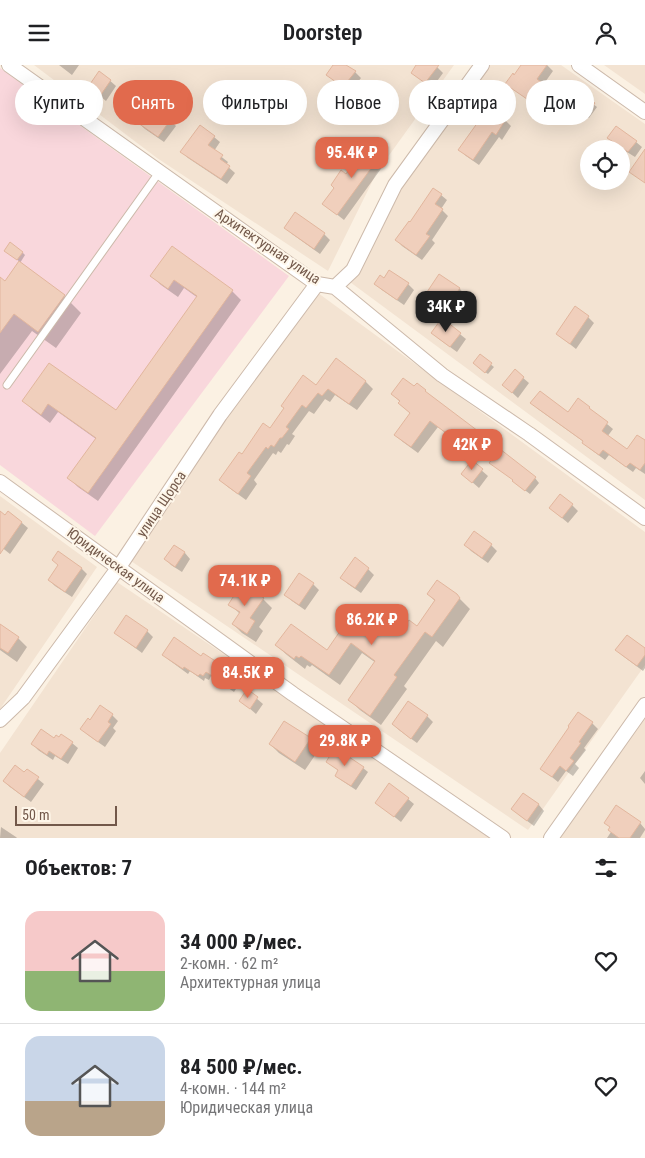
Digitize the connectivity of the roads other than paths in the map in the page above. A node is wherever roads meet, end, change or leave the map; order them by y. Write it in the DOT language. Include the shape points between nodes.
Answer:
graph roads {
  1 [pos="9,65"];
  2 [pos="482,65"];
  3 [pos="579,65"];
  4 [pos="645,112"];
  5 [pos="160,171"];
  6 [pos="317,284"];
  7 [pos="335,287"];
  8 [pos="7,385"];
  9 [pos="0,482"];
  10 [pos="645,517"];
  11 [pos="119,567"];
  12 [pos="645,705"];
  13 [pos="0,720"];
  14 [pos="502,838"];
  15 [pos="551,838"];
  1 -- 5 [label="street, Архитектурная улица"];
  2 -- 7 [label="street" via="395,185 353,270"];
  3 -- 4 [label="street"];
  5 -- 6 [label="street, Архитектурная улица"];
  5 -- 8 [label="lane"];
  6 -- 7 [label="street, Архитектурная улица"];
  6 -- 11 [label="street, улица Щорса" via="220,415"];
  7 -- 10 [label="street, Архитектурная улица" via="442,375"];
  9 -- 11 [label="street, Юридическая улица"];
  11 -- 13 [label="street, улица Щорса" via="23,698"];
  11 -- 14 [label="street, Юридическая улица" via="293,694"];
  12 -- 15 [label="street"];
}
